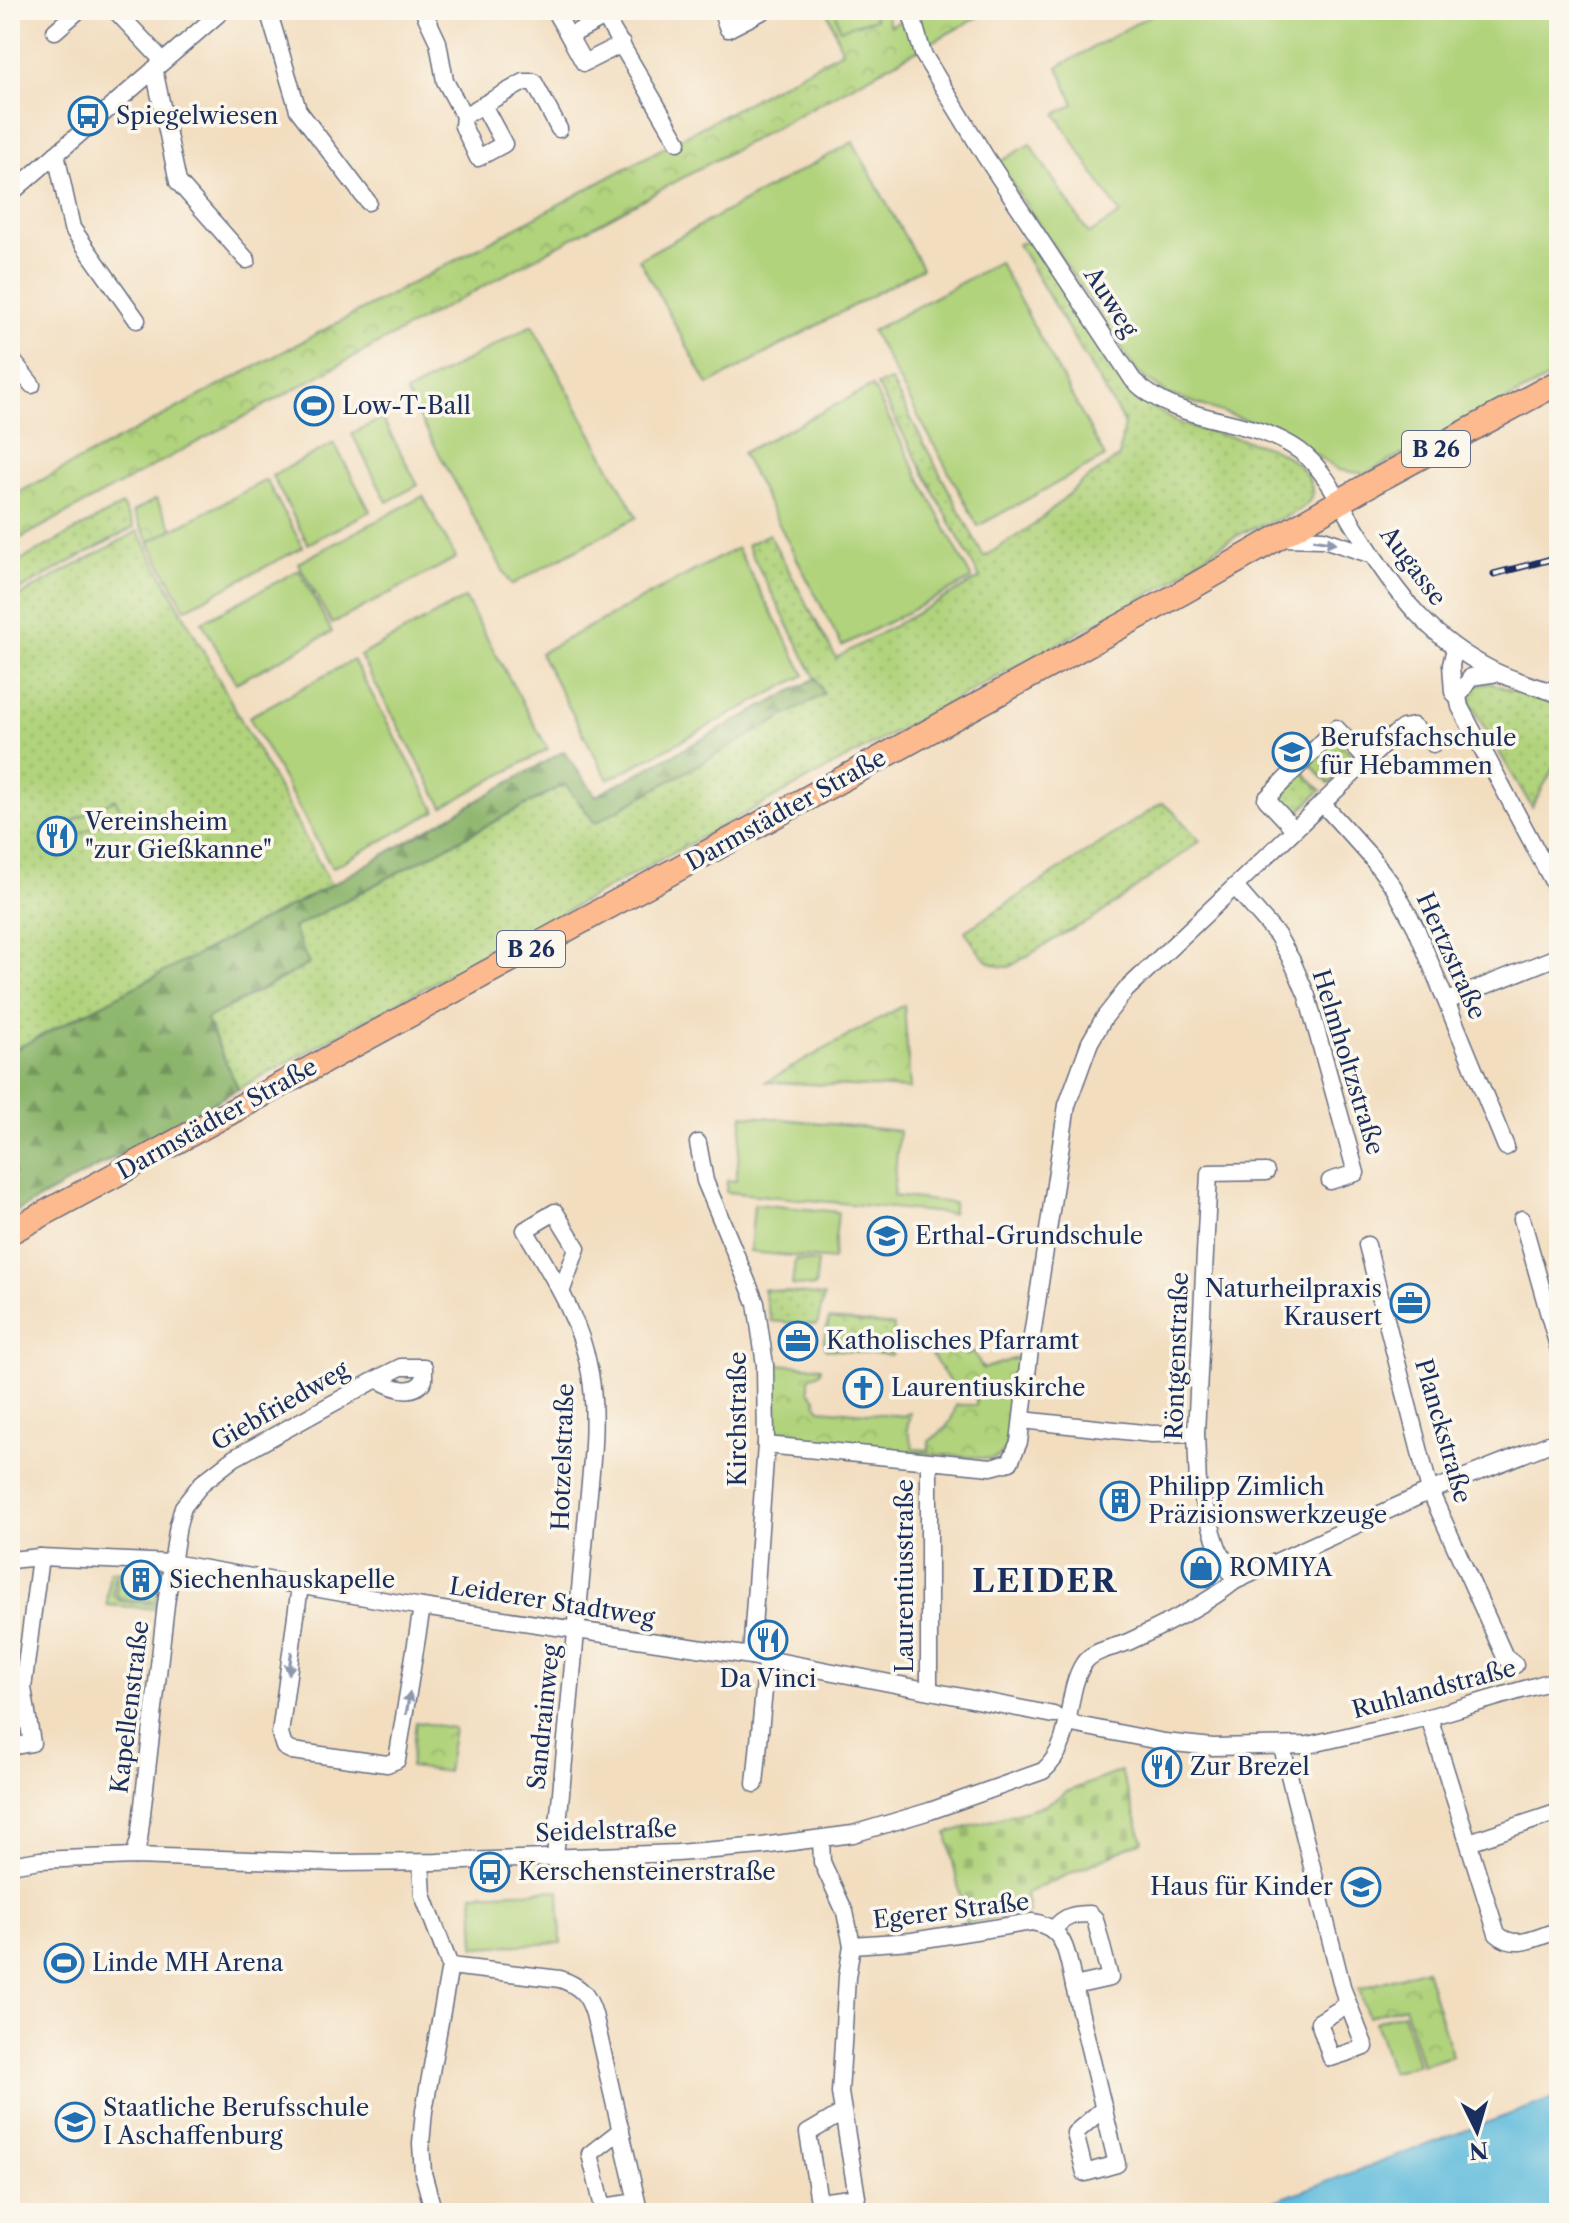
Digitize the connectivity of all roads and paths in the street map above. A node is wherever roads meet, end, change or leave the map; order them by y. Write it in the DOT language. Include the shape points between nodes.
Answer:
graph roads {
  1 [pos="79,10"];
  2 [pos="115,10"];
  3 [pos="223,10"];
  4 [pos="268,10"];
  5 [pos="423,10"];
  6 [pos="554,10"];
  7 [pos="721,10"];
  8 [pos="765,10"];
  9 [pos="910,10"];
  10 [pos="55,31"];
  11 [pos="569,36"];
  12 [pos="622,44"];
  13 [pos="159,65"];
  14 [pos="483,105"];
  15 [pos="464,116"];
  16 [pos="559,129"];
  17 [pos="678,142"];
  18 [pos="56,154"];
  19 [pos="10,194"];
  20 [pos="368,202"];
  21 [pos="247,260"];
  22 [pos="137,320"];
  23 [pos="10,357"];
  24 [pos="1559,382"];
  25 [pos="32,385"];
  26 [pos="1339,501"];
  27 [pos="1277,538"];
  28 [pos="1375,560"];
  29 [pos="1455,648"];
  30 [pos="1498,673"];
  31 [pos="1559,694"];
  32 [pos="1458,697"];
  33 [pos="1433,744"];
  34 [pos="1367,760"];
  35 [pos="1322,803"];
  36 [pos="1294,829"];
  37 [pos="1559,853"];
  38 [pos="1547,868"];
  39 [pos="1236,888"];
  40 [pos="1559,893"];
  41 [pos="1559,956"];
  42 [pos="1447,1001"];
  43 [pos="698,1143"];
  44 [pos="1506,1147"];
  45 [pos="1266,1172"];
  46 [pos="1330,1181"];
  47 [pos="1522,1219"];
  48 [pos="10,1232"];
  49 [pos="1367,1245"];
  50 [pos="562,1290"];
  51 [pos="1559,1350"];
  52 [pos="377,1379"];
  53 [pos="1022,1420"];
  54 [pos="1196,1433"];
  55 [pos="1559,1440"];
  56 [pos="766,1445"];
  57 [pos="929,1462"];
  58 [pos="1430,1491"];
  59 [pos="40,1557"];
  60 [pos="10,1560"];
  61 [pos="172,1563"];
  62 [pos="1235,1581"];
  63 [pos="300,1586"];
  64 [pos="422,1607"];
  65 [pos="577,1631"];
  66 [pos="759,1658"];
  67 [pos="1519,1678"];
  68 [pos="1559,1679"];
  69 [pos="17,1689"];
  70 [pos="929,1690"];
  71 [pos="1429,1717"];
  72 [pos="1063,1718"];
  73 [pos="1321,1742"];
  74 [pos="10,1747"];
  75 [pos="1282,1747"];
  76 [pos="755,1784"];
  77 [pos="1559,1812"];
  78 [pos="821,1840"];
  79 [pos="1469,1842"];
  80 [pos="134,1856"];
  81 [pos="555,1857"];
  82 [pos="100,1858"];
  83 [pos="421,1863"];
  84 [pos="10,1865"];
  85 [pos="10,1876"];
  86 [pos="1054,1929"];
  87 [pos="1559,1930"];
  88 [pos="852,1945"];
  89 [pos="450,1966"];
  90 [pos="1074,1986"];
  91 [pos="1348,2004"];
  92 [pos="1104,2108"];
  93 [pos="842,2113"];
  94 [pos="621,2130"];
  95 [pos="434,2213"];
  1 -- 10 [label="street"];
  2 -- 13 [label="street" via="144,39"];
  3 -- 13 [label="street"];
  4 -- 20 [label="street" via="298,110"];
  5 -- 15 [label="street" via="438,42 445,81"];
  6 -- 11 [label="street"];
  7 -- 8 [label="street" via="728,29"];
  9 -- 26 [label="street, Auweg" via="923,54 1133,380 1166,405 1291,446 1314,464"];
  11 -- 12 [label="street" via="605,17"];
  11 -- 12 [label="street" via="584,63"];
  12 -- 17 [label="street"];
  13 -- 18 [label="street"];
  13 -- 21 [label="street" via="178,182"];
  14 -- 15 [label="street"];
  14 -- 15 [label="street" via="504,144 478,158 463,126"];
  14 -- 16 [label="street" via="524,82 534,82"];
  18 -- 19 [label="street"];
  18 -- 22 [label="street" via="72,228"];
  23 -- 25 [label="street"];
  24 -- 26 [label="main road, Darmstädter Straße / B 26"];
  26 -- 27 [label="main road, Darmstädter Straße / B 26"];
  26 -- 28 [label="street, Augasse"];
  27 -- 28 [label="street, one-way" via="1323,539"];
  27 -- 48 [label="main road, Darmstädter Straße / B 26"];
  28 -- 29 [label="street, Augasse" via="1417,617"];
  29 -- 30 [label="street, Augasse"];
  29 -- 32 [label="street" via="1451,673"];
  30 -- 31 [label="street, Augasse"];
  30 -- 32 [label="street" via="1471,677"];
  32 -- 38 [label="street"];
  33 -- 34 [label="street" via="1419,730 1407,727"];
  34 -- 35 [label="street"];
  34 -- 36 [label="street" via="1336,728 1266,799"];
  35 -- 36 [label="street"];
  35 -- 42 [label="street, Hertzstraße" via="1393,886"];
  36 -- 39 [label="street"];
  37 -- 38 [label="street"];
  38 -- 40 [label="street"];
  39 -- 46 [label="street, Helmholtzstraße" via="1277,935 1307,996 1356,1173"];
  39 -- 53 [label="street" via="1122,994 1090,1042 1067,1105"];
  41 -- 42 [label="street"];
  42 -- 44 [label="street, Hertzstraße"];
  43 -- 56 [label="street, Kirchstraße" via="705,1181 756,1303 765,1365"];
  45 -- 54 [label="street, Röntgenstraße" via="1209,1173"];
  47 -- 51 [label="street"];
  49 -- 58 [label="street, Planckstraße"];
  50 -- 65 [label="street, Hotzelstraße" via="581,1336 593,1412"];
  52 -- 61 [label="street, Giebfriedweg" via="234,1458 202,1483 183,1507"];
  53 -- 54 [label="street" via="1152,1434"];
  53 -- 57 [label="street" via="1010,1462 991,1467"];
  54 -- 62 [label="street, Röntgenstraße" via="1198,1486"];
  55 -- 58 [label="street, Seidelstraße"];
  56 -- 57 [label="street"];
  56 -- 66 [label="street, Kirchstraße"];
  57 -- 70 [label="street, Laurentiusstraße"];
  58 -- 62 [label="street, Seidelstraße"];
  58 -- 67 [label="street, Planckstraße"];
  59 -- 60 [label="street, Leiderer Stadtweg"];
  59 -- 61 [label="street, Leiderer Stadtweg"];
  59 -- 69 [label="street"];
  61 -- 63 [label="street, Leiderer Stadtweg"];
  61 -- 80 [label="street, Kapellenstraße"];
  62 -- 72 [label="street, Seidelstraße" via="1154,1628 1089,1657"];
  63 -- 64 [label="street, Leiderer Stadtweg"];
  63 -- 64 [label="street, one-way" via="280,1734 284,1747 292,1751 387,1764 397,1760"];
  64 -- 65 [label="street, Leiderer Stadtweg"];
  65 -- 66 [label="street, Leiderer Stadtweg"];
  65 -- 81 [label="street, Sandrainweg"];
  66 -- 70 [label="street, Leiderer Stadtweg"];
  66 -- 76 [label="street, Kirchstraße"];
  67 -- 68 [label="street, Ruhlandstraße"];
  67 -- 71 [label="street, Ruhlandstraße"];
  69 -- 74 [label="street" via="32,1743"];
  70 -- 72 [label="street, Leiderer Stadtweg"];
  71 -- 73 [label="street, Ruhlandstraße"];
  71 -- 79 [label="street"];
  72 -- 75 [label="street, Leiderer Stadtweg" via="1164,1742"];
  72 -- 78 [label="street, Seidelstraße" via="1054,1762 1029,1778"];
  73 -- 75 [label="street, Leiderer Stadtweg"];
  75 -- 91 [label="street"];
  77 -- 79 [label="street"];
  78 -- 81 [label="street, Seidelstraße"];
  78 -- 88 [label="street" via="822,1862 845,1912"];
  79 -- 87 [label="street" via="1497,1934 1506,1943"];
  80 -- 82 [label="street, Seidelstraße"];
  80 -- 83 [label="street, Seidelstraße"];
  81 -- 83 [label="street, Seidelstraße"];
  82 -- 84 [label="street, Seidelstraße"];
  82 -- 85 [label="street, Seidelstraße"];
  83 -- 89 [label="street" via="423,1895"];
  86 -- 88 [label="street, Egerer Straße" via="1020,1923"];
  86 -- 90 [label="street, Egerer Straße"];
  86 -- 90 [label="street, Egerer Straße" via="1076,1914 1095,1919 1110,1978"];
  88 -- 93 [label="street"];
  89 -- 94 [label="street" via="560,1979 582,1990 594,2014"];
  89 -- 95 [label="street" via="421,2144"];
  90 -- 92 [label="street, Egerer Straße"];
  93 -- 93 [label="street" via="857,2197 819,2202 808,2133"];
  94 -- 94 [label="street" via="637,2202 603,2207 590,2154"];
}
